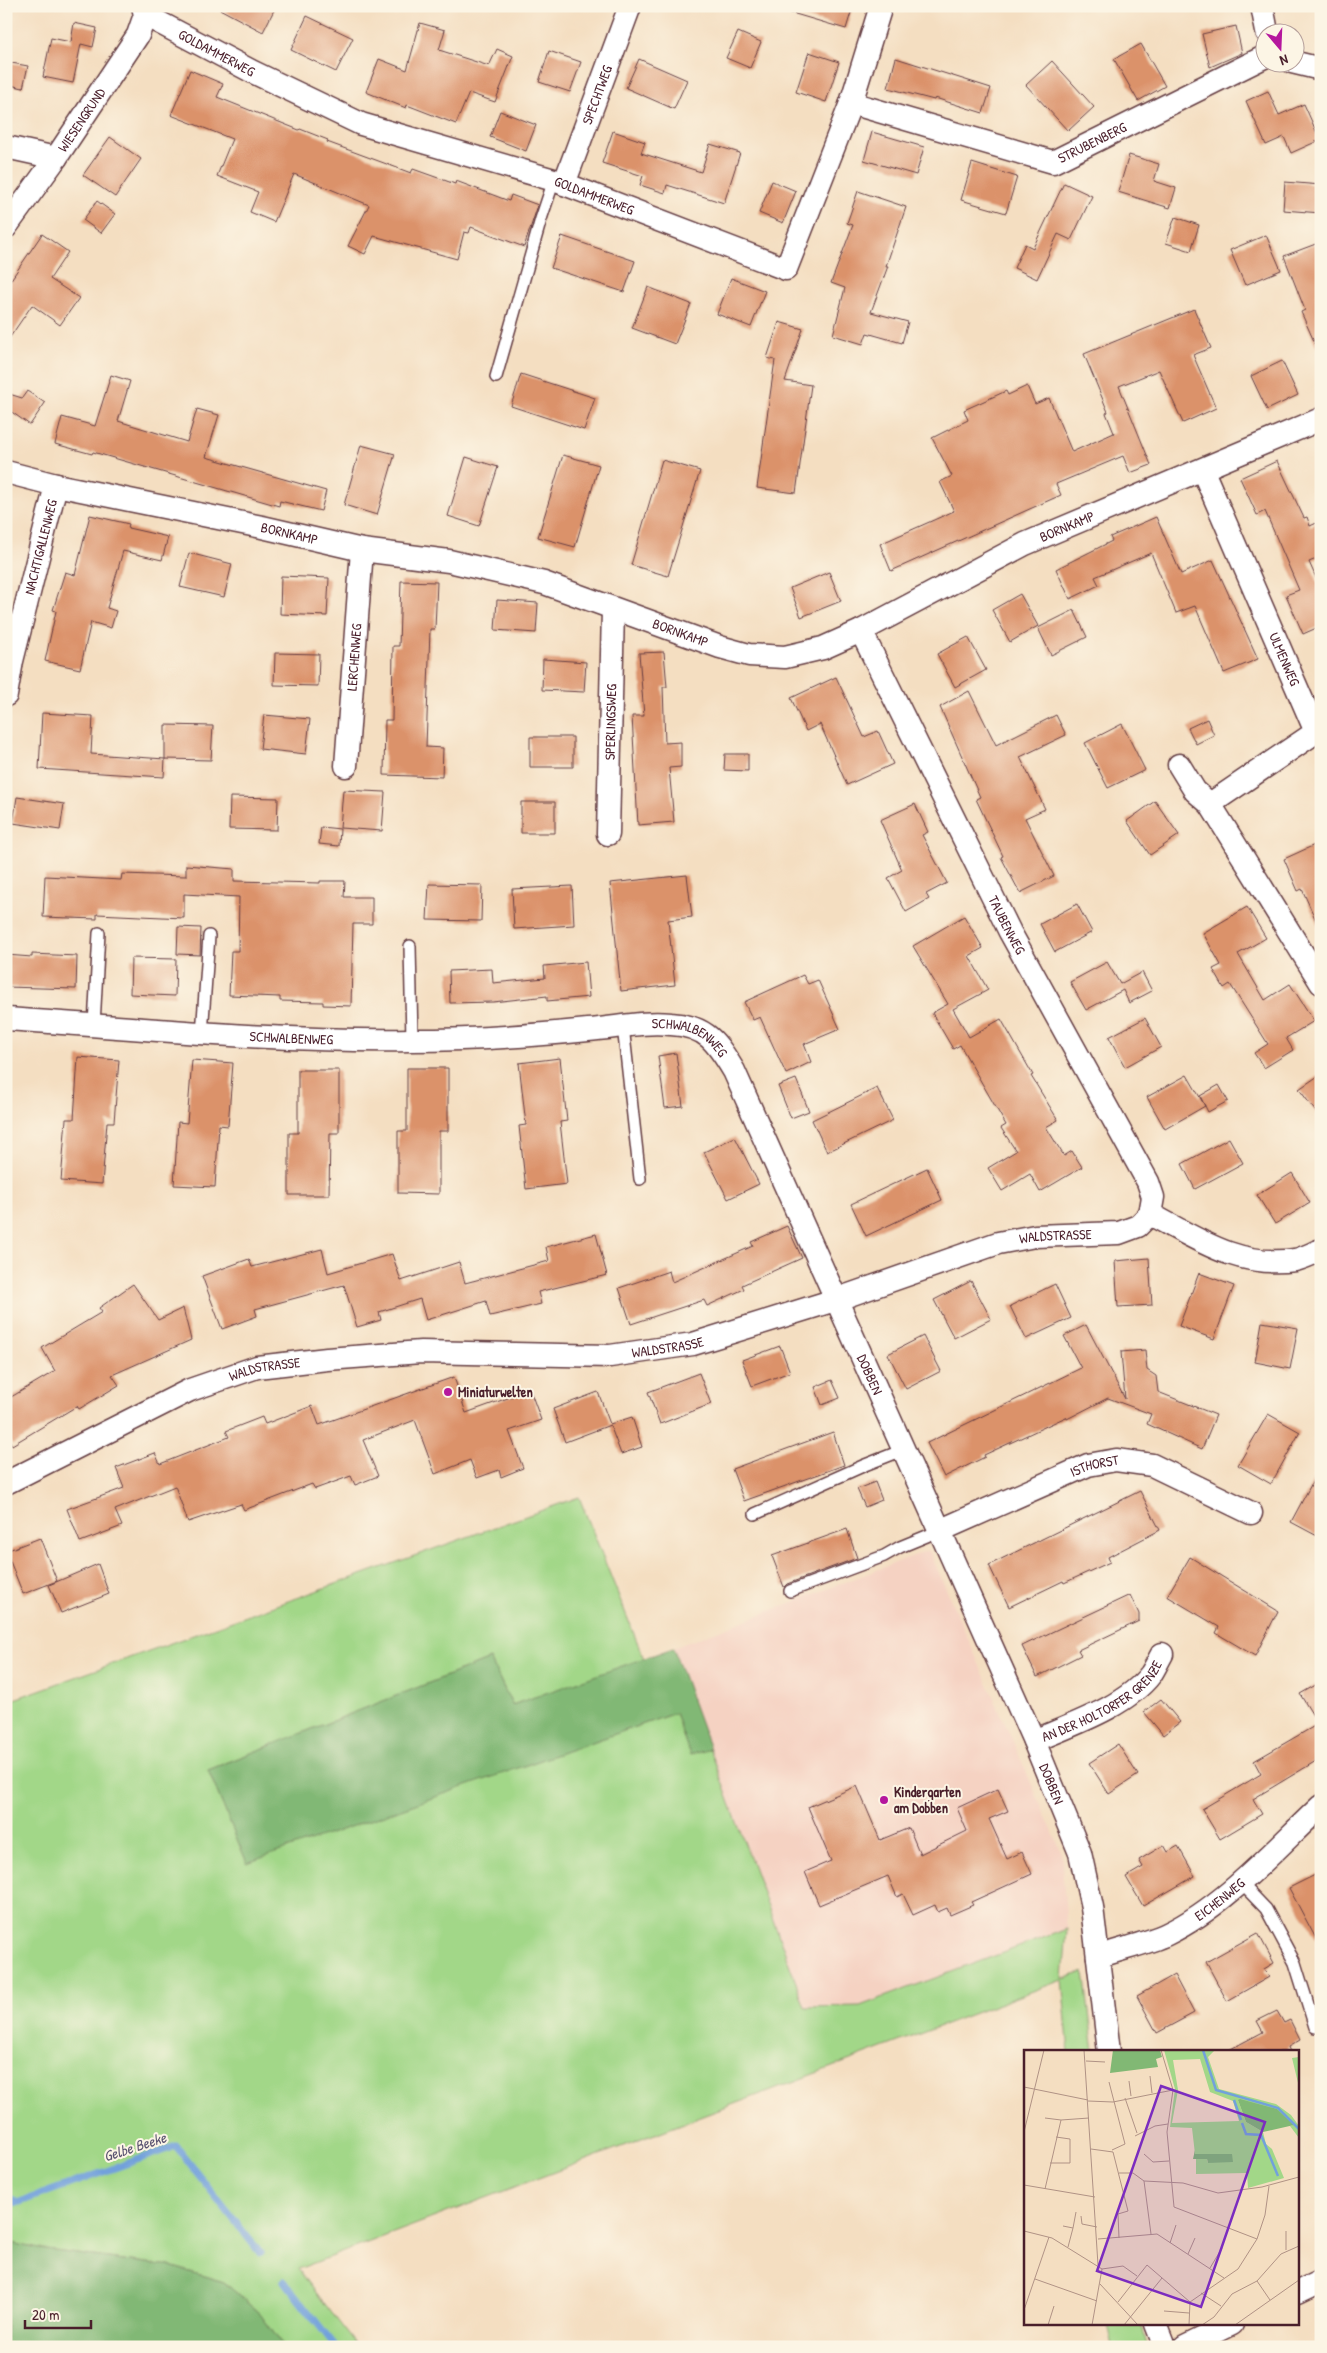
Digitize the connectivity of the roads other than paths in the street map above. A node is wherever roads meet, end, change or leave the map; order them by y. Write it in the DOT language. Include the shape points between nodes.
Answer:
graph roads {
  1 [pos="630,6"];
  2 [pos="881,6"];
  3 [pos="1262,6"];
  4 [pos="144,11"];
  5 [pos="1265,22"];
  6 [pos="1254,62"];
  7 [pos="1304,65"];
  8 [pos="1321,69"];
  9 [pos="851,103"];
  10 [pos="6,147"];
  11 [pos="56,158"];
  12 [pos="559,182"];
  13 [pos="6,227"];
  14 [pos="496,377"];
  15 [pos="1321,419"];
  16 [pos="1202,471"];
  17 [pos="6,472"];
  18 [pos="56,485"];
  19 [pos="362,550"];
  20 [pos="613,609"];
  21 [pos="861,631"];
  22 [pos="6,695"];
  23 [pos="1179,765"];
  24 [pos="346,766"];
  25 [pos="1210,804"];
  26 [pos="608,834"];
  27 [pos="99,932"];
  28 [pos="209,936"];
  29 [pos="410,946"];
  30 [pos="1321,983"];
  31 [pos="6,1019"];
  32 [pos="94,1025"];
  33 [pos="623,1026"];
  34 [pos="202,1034"];
  35 [pos="412,1040"];
  36 [pos="640,1179"];
  37 [pos="1150,1214"];
  38 [pos="1321,1250"];
  39 [pos="835,1300"];
  40 [pos="903,1450"];
  41 [pos="6,1483"];
  42 [pos="1251,1513"];
  43 [pos="755,1514"];
  44 [pos="939,1531"];
  45 [pos="790,1592"];
  46 [pos="1162,1654"];
  47 [pos="1034,1742"];
  48 [pos="1321,1806"];
  49 [pos="1240,1882"];
  50 [pos="1098,1957"];
  51 [pos="1315,2027"];
  52 [pos="1109,2050"];
  53 [pos="1321,2281"];
  54 [pos="1300,2291"];
  55 [pos="1157,2326"];
  56 [pos="1228,2326"];
  57 [pos="1165,2347"];
  58 [pos="1185,2347"];
  1 -- 12 [label="street, SPECHTWEG"];
  2 -- 9 [label="street, GOLDAMMERWEG"];
  3 -- 5 [label="street"];
  4 -- 11 [label="street, WIESENGRUND" via="138,35"];
  4 -- 12 [label="street, GOLDAMMERWEG" via="253,72 361,124"];
  6 -- 9 [label="street, STRUBENBERG" via="1053,162"];
  7 -- 8 [label="street"];
  9 -- 12 [label="street, GOLDAMMERWEG" via="786,269"];
  10 -- 11 [label="street"];
  11 -- 13 [label="street, WIESENGRUND"];
  12 -- 14 [label="lane" via="536,236"];
  15 -- 16 [label="street, BORNKAMP"];
  16 -- 21 [label="street, BORNKAMP" via="1025,544"];
  16 -- 25 [label="street, ULMENWEG" via="1316,732"];
  17 -- 18 [label="street, BORNKAMP"];
  18 -- 19 [label="street, BORNKAMP"];
  18 -- 22 [label="street, NACHTIGALLENWEG"];
  19 -- 20 [label="street, BORNKAMP" via="448,561 544,583"];
  19 -- 24 [label="street, LERCHENWEG"];
  20 -- 21 [label="street, BORNKAMP" via="749,655 785,656 823,648"];
  20 -- 26 [label="street, SPERLINGSWEG"];
  21 -- 37 [label="street, TAUBENWEG" via="1010,932 1148,1182 1153,1197"];
  23 -- 25 [label="street" via="1194,791"];
  25 -- 30 [label="street"];
  27 -- 32 [label="lane"];
  28 -- 34 [label="lane"];
  29 -- 35 [label="lane"];
  31 -- 32 [label="street, SCHWALBENWEG"];
  32 -- 34 [label="street, SCHWALBENWEG"];
  33 -- 35 [label="street, SCHWALBENWEG" via="501,1037"];
  33 -- 36 [label="lane"];
  33 -- 39 [label="street, SCHWALBENWEG" via="672,1024 705,1032 719,1046 734,1071"];
  34 -- 35 [label="street, SCHWALBENWEG" via="321,1041"];
  37 -- 38 [label="street" via="1221,1252 1261,1261 1296,1260"];
  37 -- 39 [label="street, WALDSTRASSE" via="1138,1226 1120,1233 1035,1236 998,1243"];
  39 -- 40 [label="street, DOBBEN"];
  39 -- 41 [label="street, WALDSTRASSE" via="693,1344 610,1356 421,1352 257,1367 190,1390"];
  40 -- 43 [label="lane"];
  40 -- 44 [label="street, DOBBEN"];
  42 -- 44 [label="street, ISTHORST" via="1152,1465 1116,1460 1088,1465"];
  44 -- 45 [label="lane"];
  44 -- 47 [label="street, DOBBEN"];
  46 -- 47 [label="street, AN DER HOLTORFER GRENZE" via="1150,1675 1131,1693"];
  47 -- 50 [label="street, DOBBEN" via="1080,1853 1092,1907"];
  48 -- 49 [label="street, EICHENWEG"];
  49 -- 50 [label="street, EICHENWEG" via="1202,1913 1167,1934"];
  49 -- 51 [label="lane" via="1266,1909 1295,1963"];
  50 -- 52 [label="street, DOBBEN"];
  53 -- 54 [label="street"];
  55 -- 57 [label="street"];
  56 -- 58 [label="street"];
}
